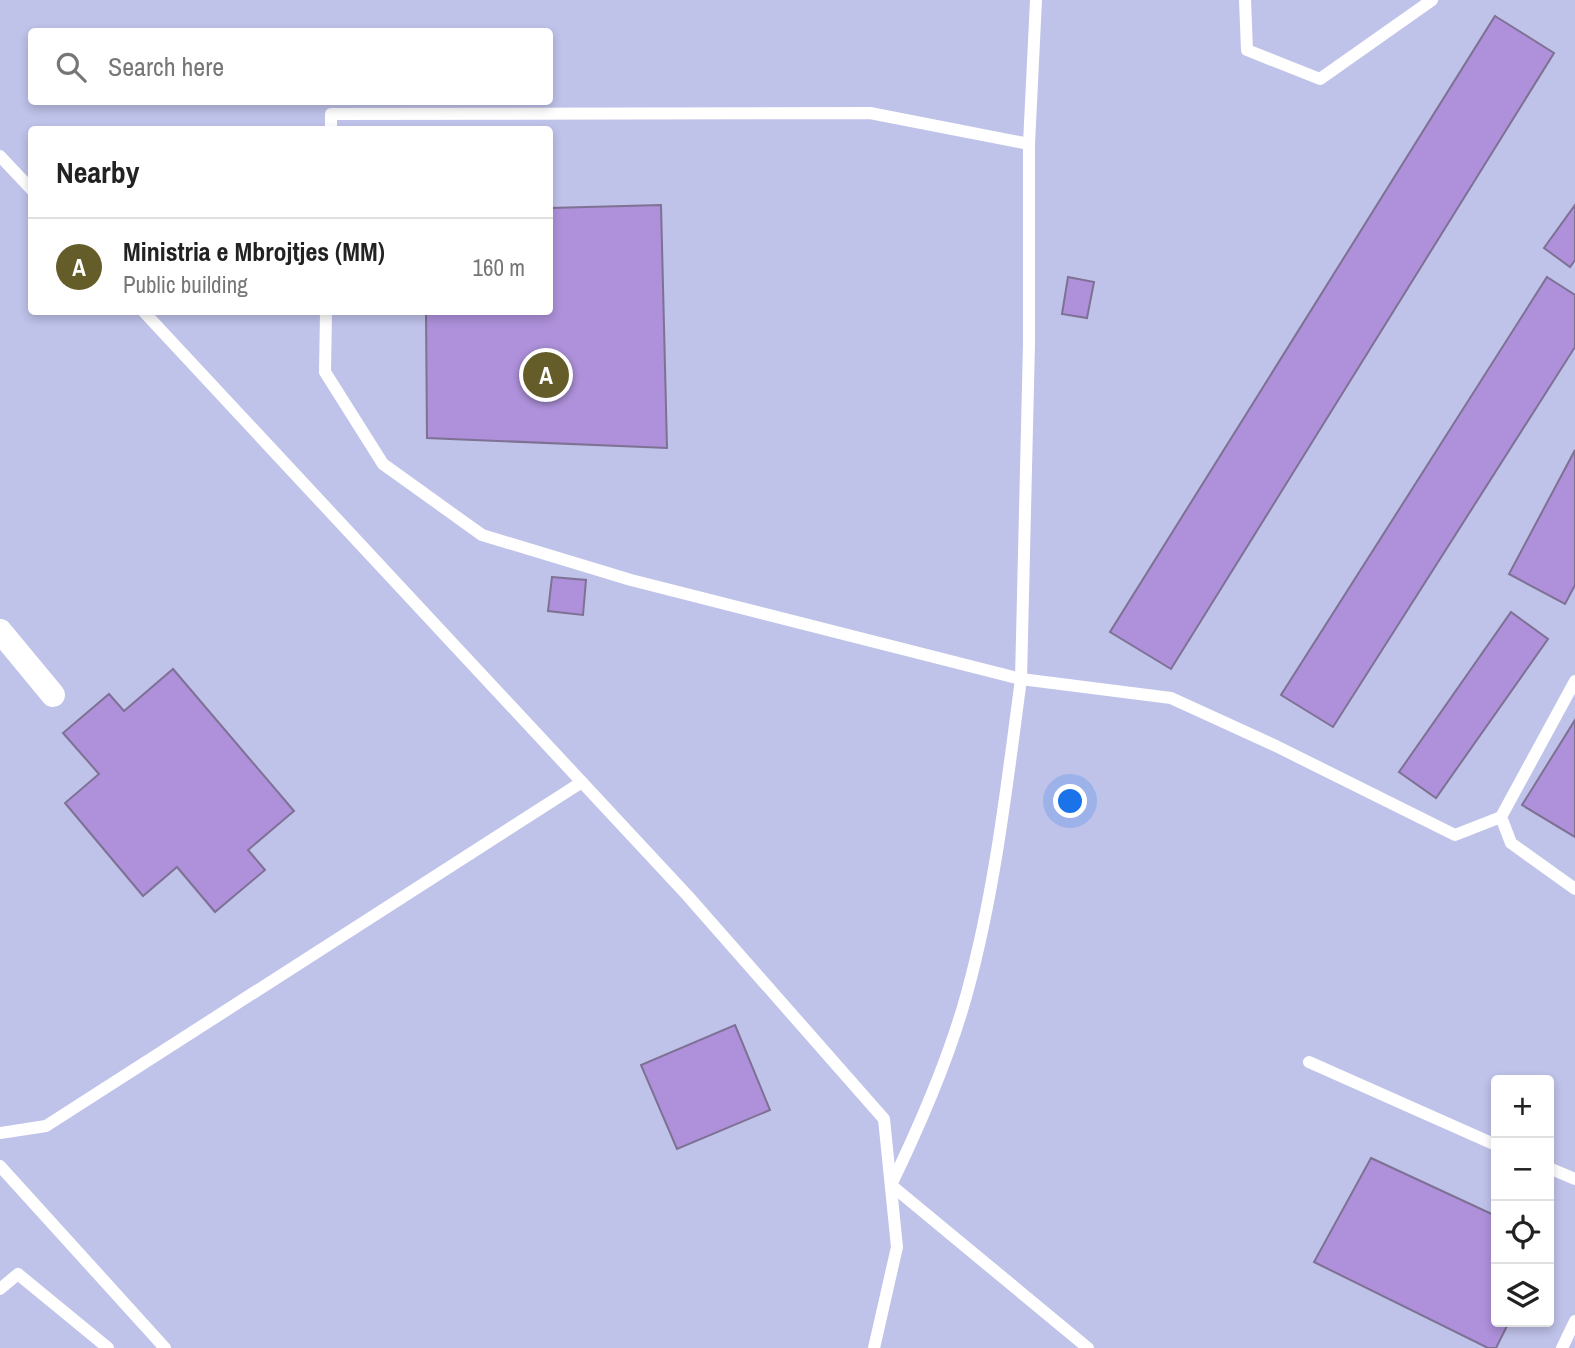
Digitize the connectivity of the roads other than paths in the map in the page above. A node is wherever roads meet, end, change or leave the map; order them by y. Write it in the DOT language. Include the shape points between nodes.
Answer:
graph roads {
  1 [pos="1036,0"];
  2 [pos="1245,0"];
  3 [pos="1432,0"];
  4 [pos="331,126"];
  5 [pos="1029,144"];
  6 [pos="0,156"];
  7 [pos="28,186"];
  8 [pos="147,315"];
  9 [pos="326,315"];
  10 [pos="0,631"];
  11 [pos="1021,680"];
  12 [pos="1575,681"];
  13 [pos="53,695"];
  14 [pos="582,782"];
  15 [pos="1501,817"];
  16 [pos="1575,890"];
  17 [pos="1309,1062"];
  18 [pos="0,1133"];
  19 [pos="1491,1142"];
  20 [pos="0,1166"];
  21 [pos="1554,1170"];
  22 [pos="1575,1179"];
  23 [pos="891,1185"];
  24 [pos="0,1289"];
  25 [pos="1575,1321"];
  26 [pos="108,1348"];
  27 [pos="165,1348"];
  28 [pos="874,1348"];
  29 [pos="1087,1348"];
  30 [pos="1562,1348"];
  1 -- 5 [label="lane"];
  2 -- 3 [label="lane" via="1247,50 1320,79"];
  4 -- 5 [label="lane" via="331,114 870,113"];
  5 -- 11 [label="lane"];
  6 -- 7 [label="lane"];
  8 -- 14 [label="lane"];
  9 -- 11 [label="lane" via="325,372 383,464 482,535 631,580"];
  10 -- 13 [label="street"];
  11 -- 15 [label="lane" via="1171,698 1455,835"];
  11 -- 23 [label="lane" via="999,848 967,993 927,1109"];
  12 -- 15 [label="lane"];
  14 -- 18 [label="lane" via="46,1126"];
  14 -- 23 [label="lane" via="884,1119"];
  15 -- 16 [label="lane" via="1511,843"];
  17 -- 19 [label="lane"];
  20 -- 27 [label="lane"];
  21 -- 22 [label="lane"];
  23 -- 28 [label="lane" via="897,1247"];
  23 -- 29 [label="lane"];
  24 -- 26 [label="lane" via="18,1274"];
  25 -- 30 [label="lane"];
}
